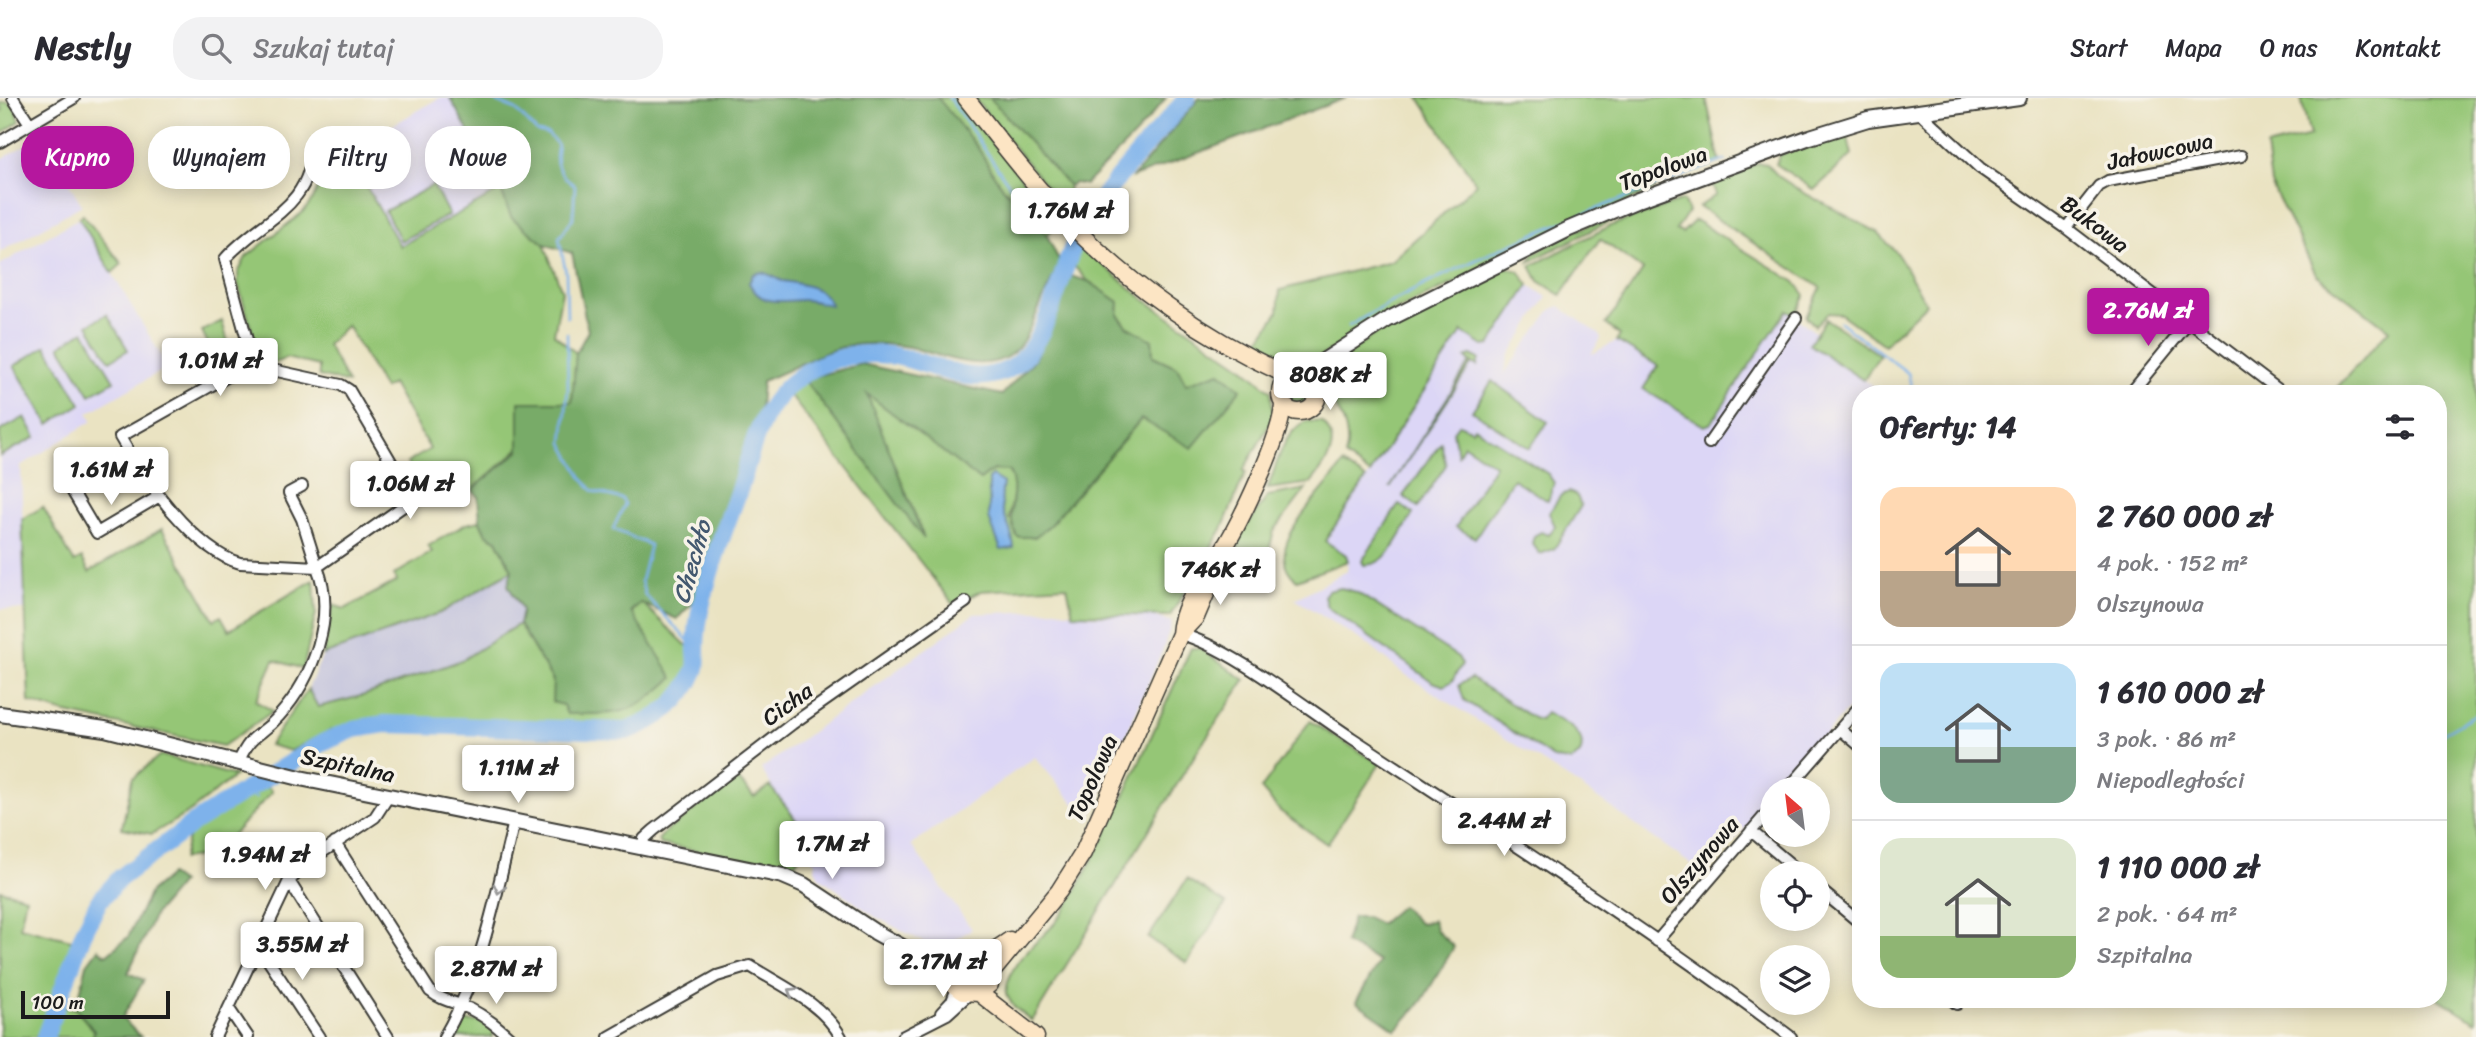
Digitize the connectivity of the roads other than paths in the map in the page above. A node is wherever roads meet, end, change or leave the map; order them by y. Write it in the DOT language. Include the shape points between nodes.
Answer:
graph roads {
  1 [pos="13,98"];
  2 [pos="74,98"];
  3 [pos="966,98"];
  4 [pos="2019,98"];
  5 [pos="1918,111"];
  6 [pos="30,124"];
  7 [pos="0,142"];
  8 [pos="2241,156"];
  9 [pos="304,186"];
  10 [pos="2066,228"];
  11 [pos="1796,318"];
  12 [pos="2189,322"];
  13 [pos="1345,346"];
  14 [pos="253,362"];
  15 [pos="1289,385"];
  16 [pos="2137,385"];
  17 [pos="2272,385"];
  18 [pos="1317,386"];
  19 [pos="1300,412"];
  20 [pos="1709,443"];
  21 [pos="1273,446"];
  22 [pos="302,486"];
  23 [pos="71,488"];
  24 [pos="158,497"];
  25 [pos="317,567"];
  26 [pos="966,602"];
  27 [pos="1180,634"];
  28 [pos="0,714"];
  29 [pos="1852,715"];
  30 [pos="1840,729"];
  31 [pos="1852,739"];
  32 [pos="238,763"];
  33 [pos="1798,777"];
  34 [pos="388,797"];
  35 [pos="1760,821"];
  36 [pos="514,822"];
  37 [pos="1751,831"];
  38 [pos="335,843"];
  39 [pos="642,848"];
  40 [pos="1787,861"];
  41 [pos="289,881"];
  42 [pos="1830,898"];
  43 [pos="1852,916"];
  44 [pos="1026,929"];
  45 [pos="1657,941"];
  46 [pos="258,945"];
  47 [pos="979,954"];
  48 [pos="971,981"];
  49 [pos="462,1005"];
  50 [pos="229,1009"];
  51 [pos="215,1037"];
  52 [pos="248,1037"];
  53 [pos="318,1037"];
  54 [pos="388,1037"];
  55 [pos="444,1037"];
  56 [pos="509,1037"];
  57 [pos="609,1037"];
  58 [pos="841,1037"];
  59 [pos="902,1037"];
  60 [pos="1035,1037"];
  61 [pos="1791,1037"];
  1 -- 6 [label="street"];
  2 -- 6 [label="street"];
  3 -- 15 [label="main road" via="1067,220 1098,248 1149,292"];
  4 -- 5 [label="street, Topolowa"];
  5 -- 10 [label="street, Bukowa" via="1980,168"];
  5 -- 13 [label="street, Topolowa" via="1822,133 1639,200 1528,249"];
  6 -- 7 [label="street"];
  8 -- 10 [label="street, Jałowcowa" via="2108,181"];
  9 -- 14 [label="street" via="225,259"];
  10 -- 12 [label="street, Bukowa"];
  11 -- 20 [label="street"];
  12 -- 16 [label="street"];
  12 -- 17 [label="street, Bukowa"];
  13 -- 15 [label="street, Topolowa"];
  13 -- 18 [label="street, Topolowa"];
  14 -- 24 [label="street" via="120,437"];
  14 -- 25 [label="street" via="349,390 410,494 405,505"];
  15 -- 18 [label="main road"];
  15 -- 19 [label="main road" via="1294,411"];
  15 -- 21 [label="main road, Topolowa"];
  18 -- 19 [label="main road, Topolowa" via="1315,403"];
  19 -- 21 [label="main road, Topolowa"];
  21 -- 27 [label="main road, Topolowa" via="1220,555 1185,611"];
  22 -- 25 [label="street" via="289,493"];
  23 -- 24 [label="street" via="97,533"];
  24 -- 25 [label="street" via="229,561"];
  25 -- 32 [label="street" via="325,610 309,672 276,719 247,741"];
  26 -- 39 [label="street, Cicha" via="792,724 654,830"];
  27 -- 44 [label="main road, Topolowa" via="1083,853 1059,891"];
  27 -- 45 [label="street" via="1250,670"];
  28 -- 32 [label="street, Szpitalna" via="106,729"];
  29 -- 30 [label="street"];
  30 -- 31 [label="street"];
  30 -- 33 [label="street"];
  32 -- 34 [label="street, Szpitalna"];
  34 -- 36 [label="street, Szpitalna"];
  34 -- 38 [label="street" via="375,817"];
  35 -- 37 [label="street, Olszynowa"];
  36 -- 39 [label="street, Szpitalna"];
  36 -- 49 [label="street, one-way" via="490,929"];
  37 -- 40 [label="street"];
  37 -- 45 [label="street, Olszynowa"];
  38 -- 41 [label="street"];
  38 -- 49 [label="street" via="430,991"];
  39 -- 48 [label="street, Szpitalna" via="794,880 875,932"];
  41 -- 46 [label="street"];
  41 -- 54 [label="street"];
  42 -- 43 [label="street"];
  44 -- 47 [label="main road, Topolowa" via="992,952"];
  44 -- 48 [label="main road, Topolowa"];
  45 -- 61 [label="street"];
  46 -- 50 [label="street"];
  46 -- 53 [label="street"];
  47 -- 48 [label="main road, Topolowa" via="967,953"];
  47 -- 48 [label="main road" via="991,964"];
  48 -- 59 [label="street" via="958,1007"];
  48 -- 60 [label="main road"];
  49 -- 55 [label="street"];
  49 -- 56 [label="street"];
  50 -- 51 [label="street"];
  50 -- 52 [label="street"];
  58 -- 57 [label="street, one-way" via="819,1010 750,966 717,976"];
}
